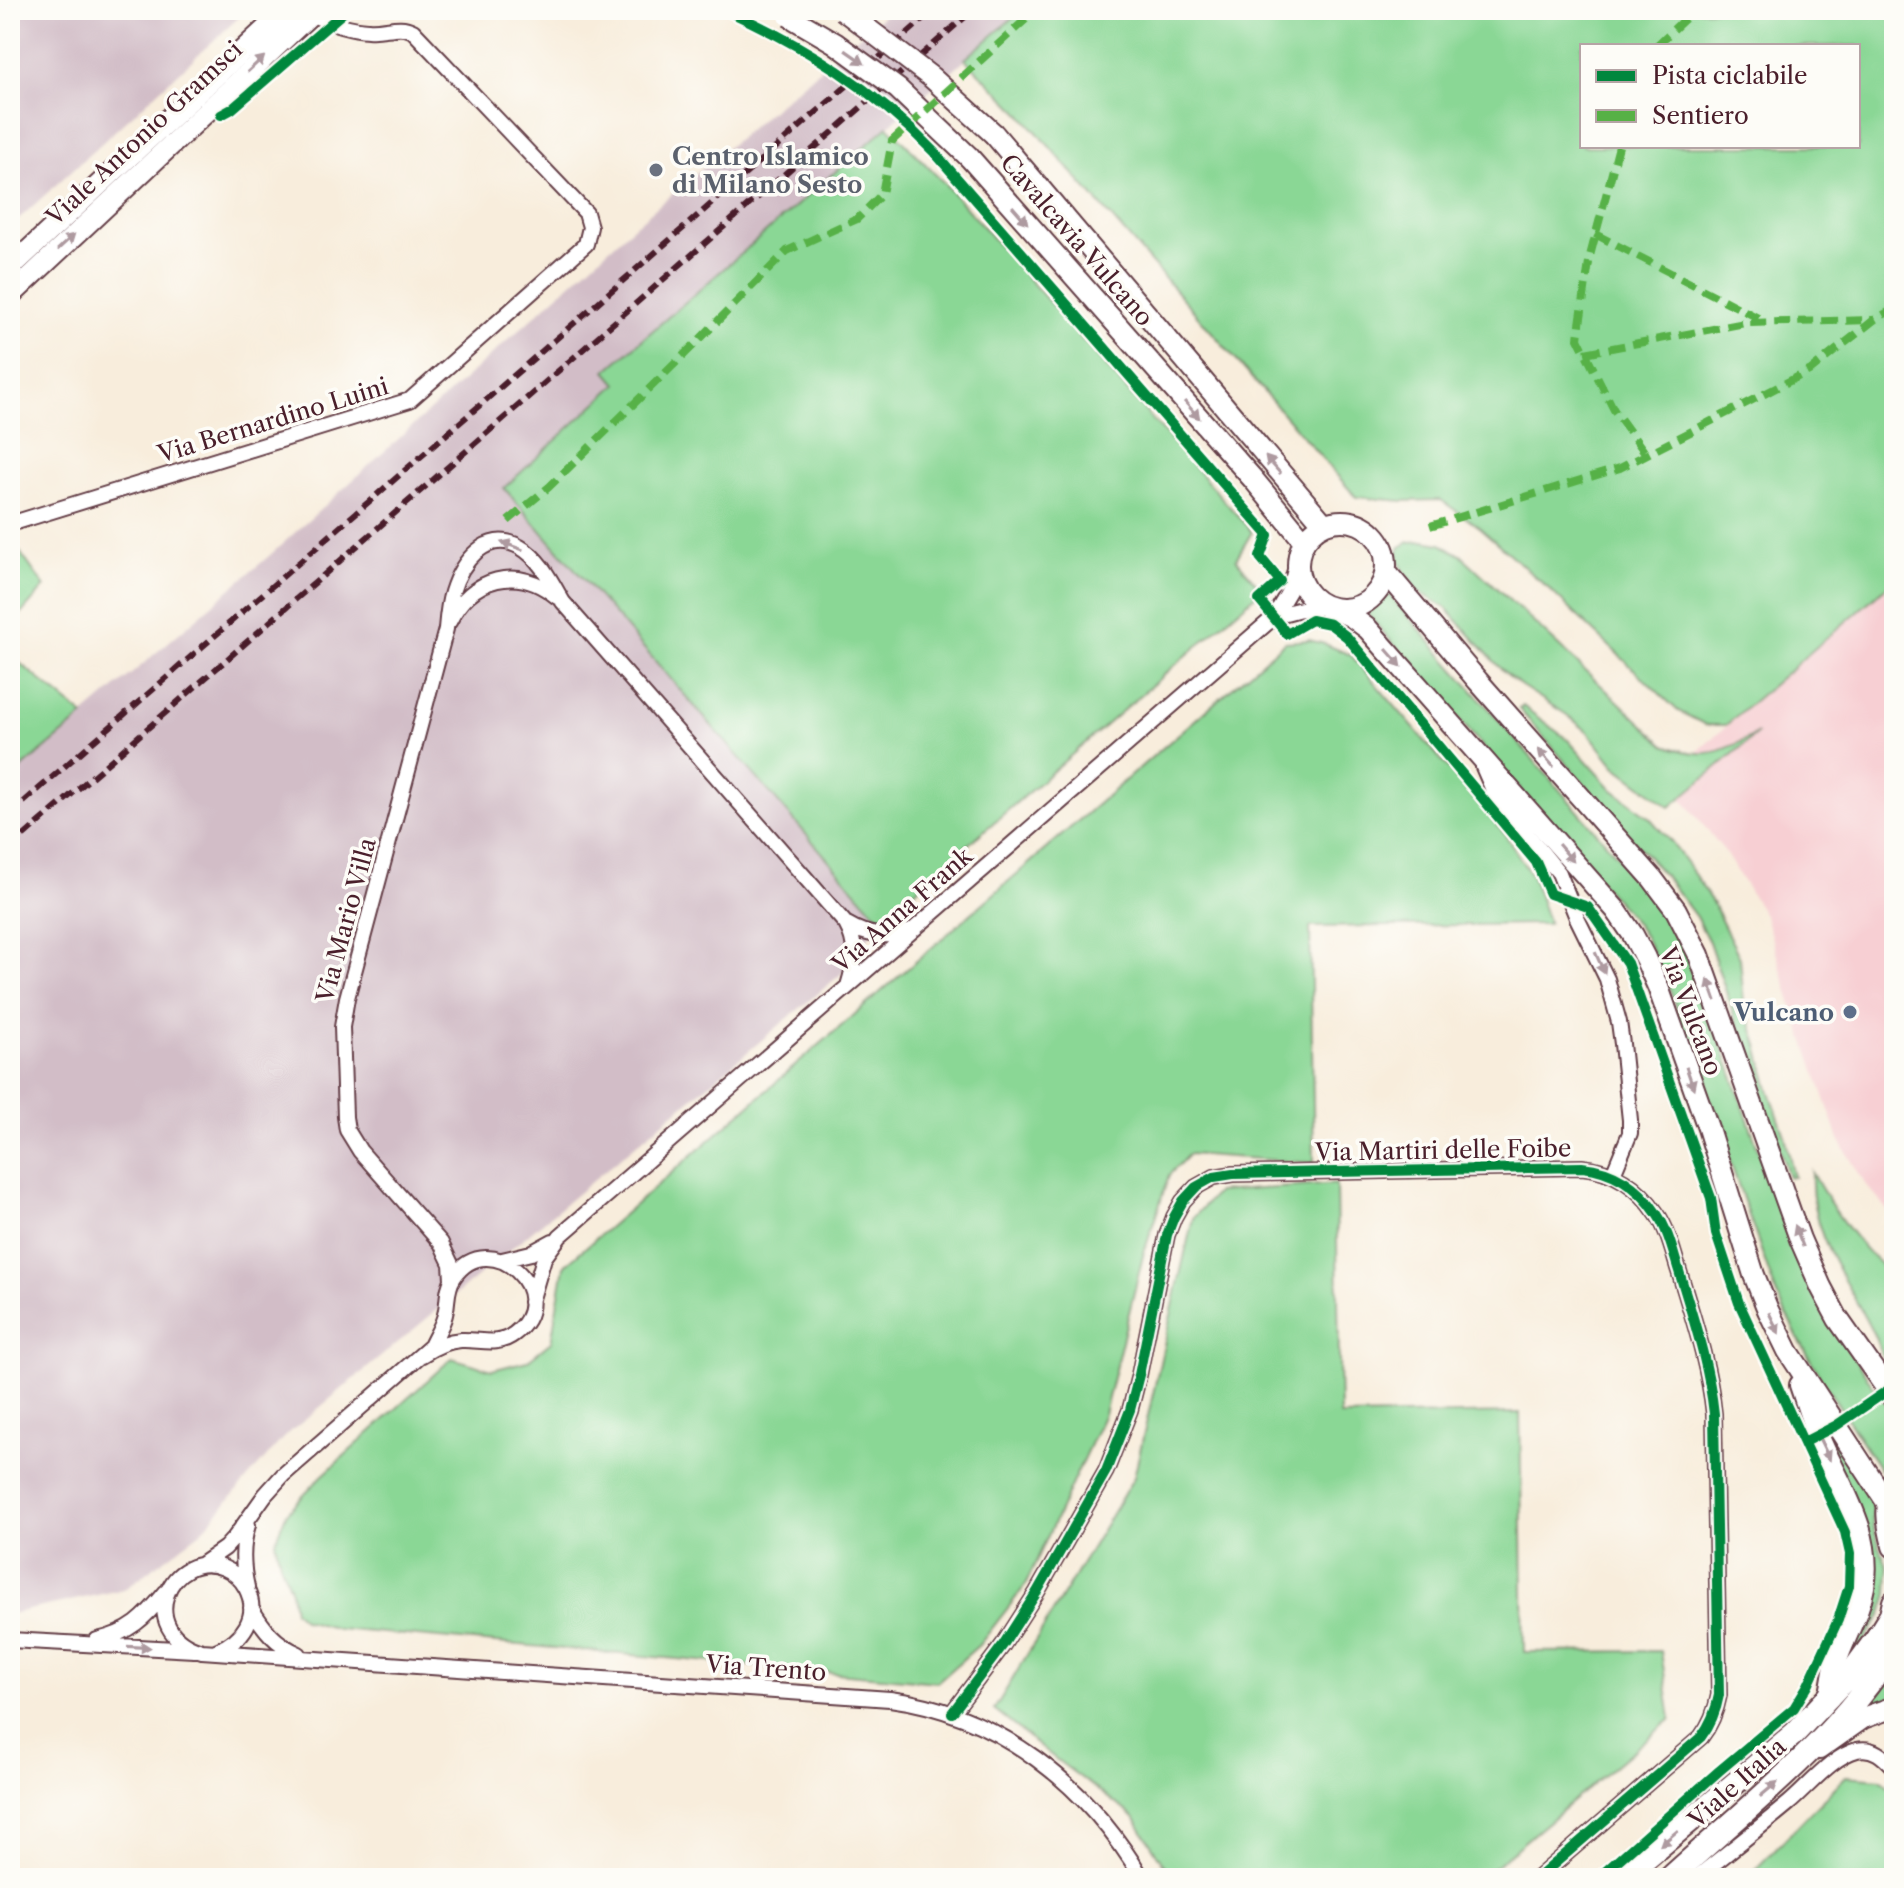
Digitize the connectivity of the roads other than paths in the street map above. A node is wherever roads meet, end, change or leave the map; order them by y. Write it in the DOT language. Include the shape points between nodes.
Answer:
graph roads {
  1 [pos="286,10"];
  2 [pos="843,10"];
  3 [pos="313,12"];
  4 [pos="783,13"];
  5 [pos="18,254"];
  6 [pos="10,268"];
  7 [pos="10,296"];
  8 [pos="10,524"];
  9 [pos="1324,524"];
  10 [pos="1304,541"];
  11 [pos="1297,563"];
  12 [pos="1386,572"];
  13 [pos="563,602"];
  14 [pos="1330,607"];
  15 [pos="1273,618"];
  16 [pos="446,629"];
  17 [pos="1477,752"];
  18 [pos="846,924"];
  19 [pos="912,930"];
  20 [pos="848,986"];
  21 [pos="1613,1174"];
  22 [pos="560,1236"];
  23 [pos="441,1243"];
  24 [pos="494,1259"];
  25 [pos="452,1279"];
  26 [pos="531,1302"];
  27 [pos="447,1306"];
  28 [pos="475,1340"];
  29 [pos="1788,1351"];
  30 [pos="422,1355"];
  31 [pos="1894,1399"];
  32 [pos="1891,1494"];
  33 [pos="252,1514"];
  34 [pos="1893,1543"];
  35 [pos="202,1564"];
  36 [pos="169,1588"];
  37 [pos="250,1601"];
  38 [pos="1894,1602"];
  39 [pos="10,1640"];
  40 [pos="75,1643"];
  41 [pos="1894,1648"];
  42 [pos="209,1651"];
  43 [pos="318,1660"];
  44 [pos="1829,1698"];
  45 [pos="1894,1707"];
  46 [pos="952,1713"];
  47 [pos="1802,1760"];
  48 [pos="1894,1768"];
  49 [pos="1142,1878"];
  50 [pos="1538,1878"];
  51 [pos="1622,1878"];
  52 [pos="1670,1878"];
  53 [pos="1696,1878"];
  1 -- 5 [label="main road, Viale Antonio Gramsci"];
  9 -- 2 [label="main road, Cavalcavia Vulcano, one-way, bridge" via="994,134 931,77"];
  7 -- 3 [label="main road, Viale Antonio Gramsci, one-way"];
  3 -- 8 [label="street, Via Bernardino Luini" via="361,30 410,29 586,213 586,244 410,400"];
  4 -- 10 [label="main road, Cavalcavia Vulcano, one-way, bridge" via="898,89 969,157"];
  5 -- 6 [label="main road, Viale Antonio Gramsci"];
  9 -- 10 [label="main road"];
  9 -- 12 [label="main road" via="1348,520 1370,530 1383,547"];
  10 -- 11 [label="main road"];
  11 -- 14 [label="main road" via="1307,593"];
  11 -- 15 [label="street, Via Anna Frank"];
  12 -- 14 [label="main road" via="1368,601 1352,608"];
  31 -- 12 [label="main road, Via Vulcano, one-way" via="1821,1287 1699,955 1676,910"];
  13 -- 16 [label="street, Via Mario Villa" via="529,581 492,582 461,601"];
  13 -- 16 [label="street, Via Mario Villa, one-way" via="533,557 520,547 508,542 485,545 457,578"];
  13 -- 18 [label="street, Via Mario Villa"];
  14 -- 15 [label="street, Via Anna Frank" via="1287,611"];
  14 -- 17 [label="main road, Via Vulcano, one-way" via="1368,629"];
  15 -- 19 [label="street, Via Anna Frank"];
  16 -- 23 [label="street, Via Mario Villa" via="342,1027 347,1130"];
  17 -- 21 [label="street, one-way" via="1493,790 1559,873 1607,979 1621,1033 1630,1120"];
  17 -- 29 [label="main road, Via Vulcano, one-way" via="1616,910 1645,958 1708,1128 1754,1275"];
  18 -- 19 [label="street" via="878,936"];
  18 -- 20 [label="street" via="854,945"];
  19 -- 20 [label="street, Via Anna Frank"];
  20 -- 22 [label="street, Via Anna Frank"];
  21 -- 46 [label="street, Via Martiri delle Foibe" via="1582,1167 1233,1174 1196,1187 1167,1235 1139,1375 1106,1471 1003,1645"];
  21 -- 50 [label="street, Via Martiri delle Foibe" via="1647,1200 1659,1217 1696,1325 1711,1391 1719,1695 1701,1737"];
  22 -- 24 [label="street, Via Anna Frank" via="531,1253"];
  22 -- 26 [label="street, Via Anna Frank" via="544,1258"];
  23 -- 24 [label="street, Via Mario Villa" via="461,1254"];
  23 -- 25 [label="street, Via Mario Villa"];
  24 -- 25 [label="street" via="473,1261"];
  24 -- 26 [label="street" via="523,1276"];
  25 -- 27 [label="street"];
  26 -- 28 [label="street" via="522,1327 511,1336 499,1342"];
  27 -- 28 [label="street" via="459,1331"];
  27 -- 30 [label="street"];
  28 -- 30 [label="street" via="446,1343"];
  29 -- 32 [label="main road, Via Vulcano"];
  29 -- 44 [label="main road, one-way" via="1818,1435 1855,1512 1867,1563 1858,1612 1836,1663"];
  30 -- 33 [label="street" via="283,1475"];
  32 -- 34 [label="main road" via="1887,1523"];
  33 -- 35 [label="street" via="225,1548"];
  33 -- 37 [label="street" via="243,1552"];
  35 -- 36 [label="street, Via Trento" via="188,1569"];
  35 -- 37 [label="street, Via Trento" via="231,1571"];
  36 -- 40 [label="street, Via Trento" via="132,1627"];
  36 -- 42 [label="street, Via Trento" via="164,1601 169,1628 189,1647"];
  37 -- 42 [label="street" via="249,1623 241,1635 230,1645"];
  37 -- 43 [label="street, Via Trento" via="278,1643"];
  38 -- 44 [label="main road, Viale Italia" via="1876,1639"];
  39 -- 40 [label="street, Via Trento"];
  40 -- 42 [label="street, Via Trento, one-way"];
  41 -- 47 [label="main road, Viale Italia" via="1855,1703"];
  42 -- 43 [label="street, Via Trento"];
  43 -- 46 [label="street, Via Trento" via="890,1699"];
  44 -- 51 [label="main road, Viale Italia, one-way" via="1795,1733"];
  45 -- 47 [label="main road" via="1863,1718"];
  46 -- 49 [label="street, Via Trento" via="1001,1735 1060,1777 1107,1827"];
  52 -- 47 [label="main road, Viale Italia, one-way"];
  48 -- 53 [label="street" via="1871,1749 1843,1755"];
}
